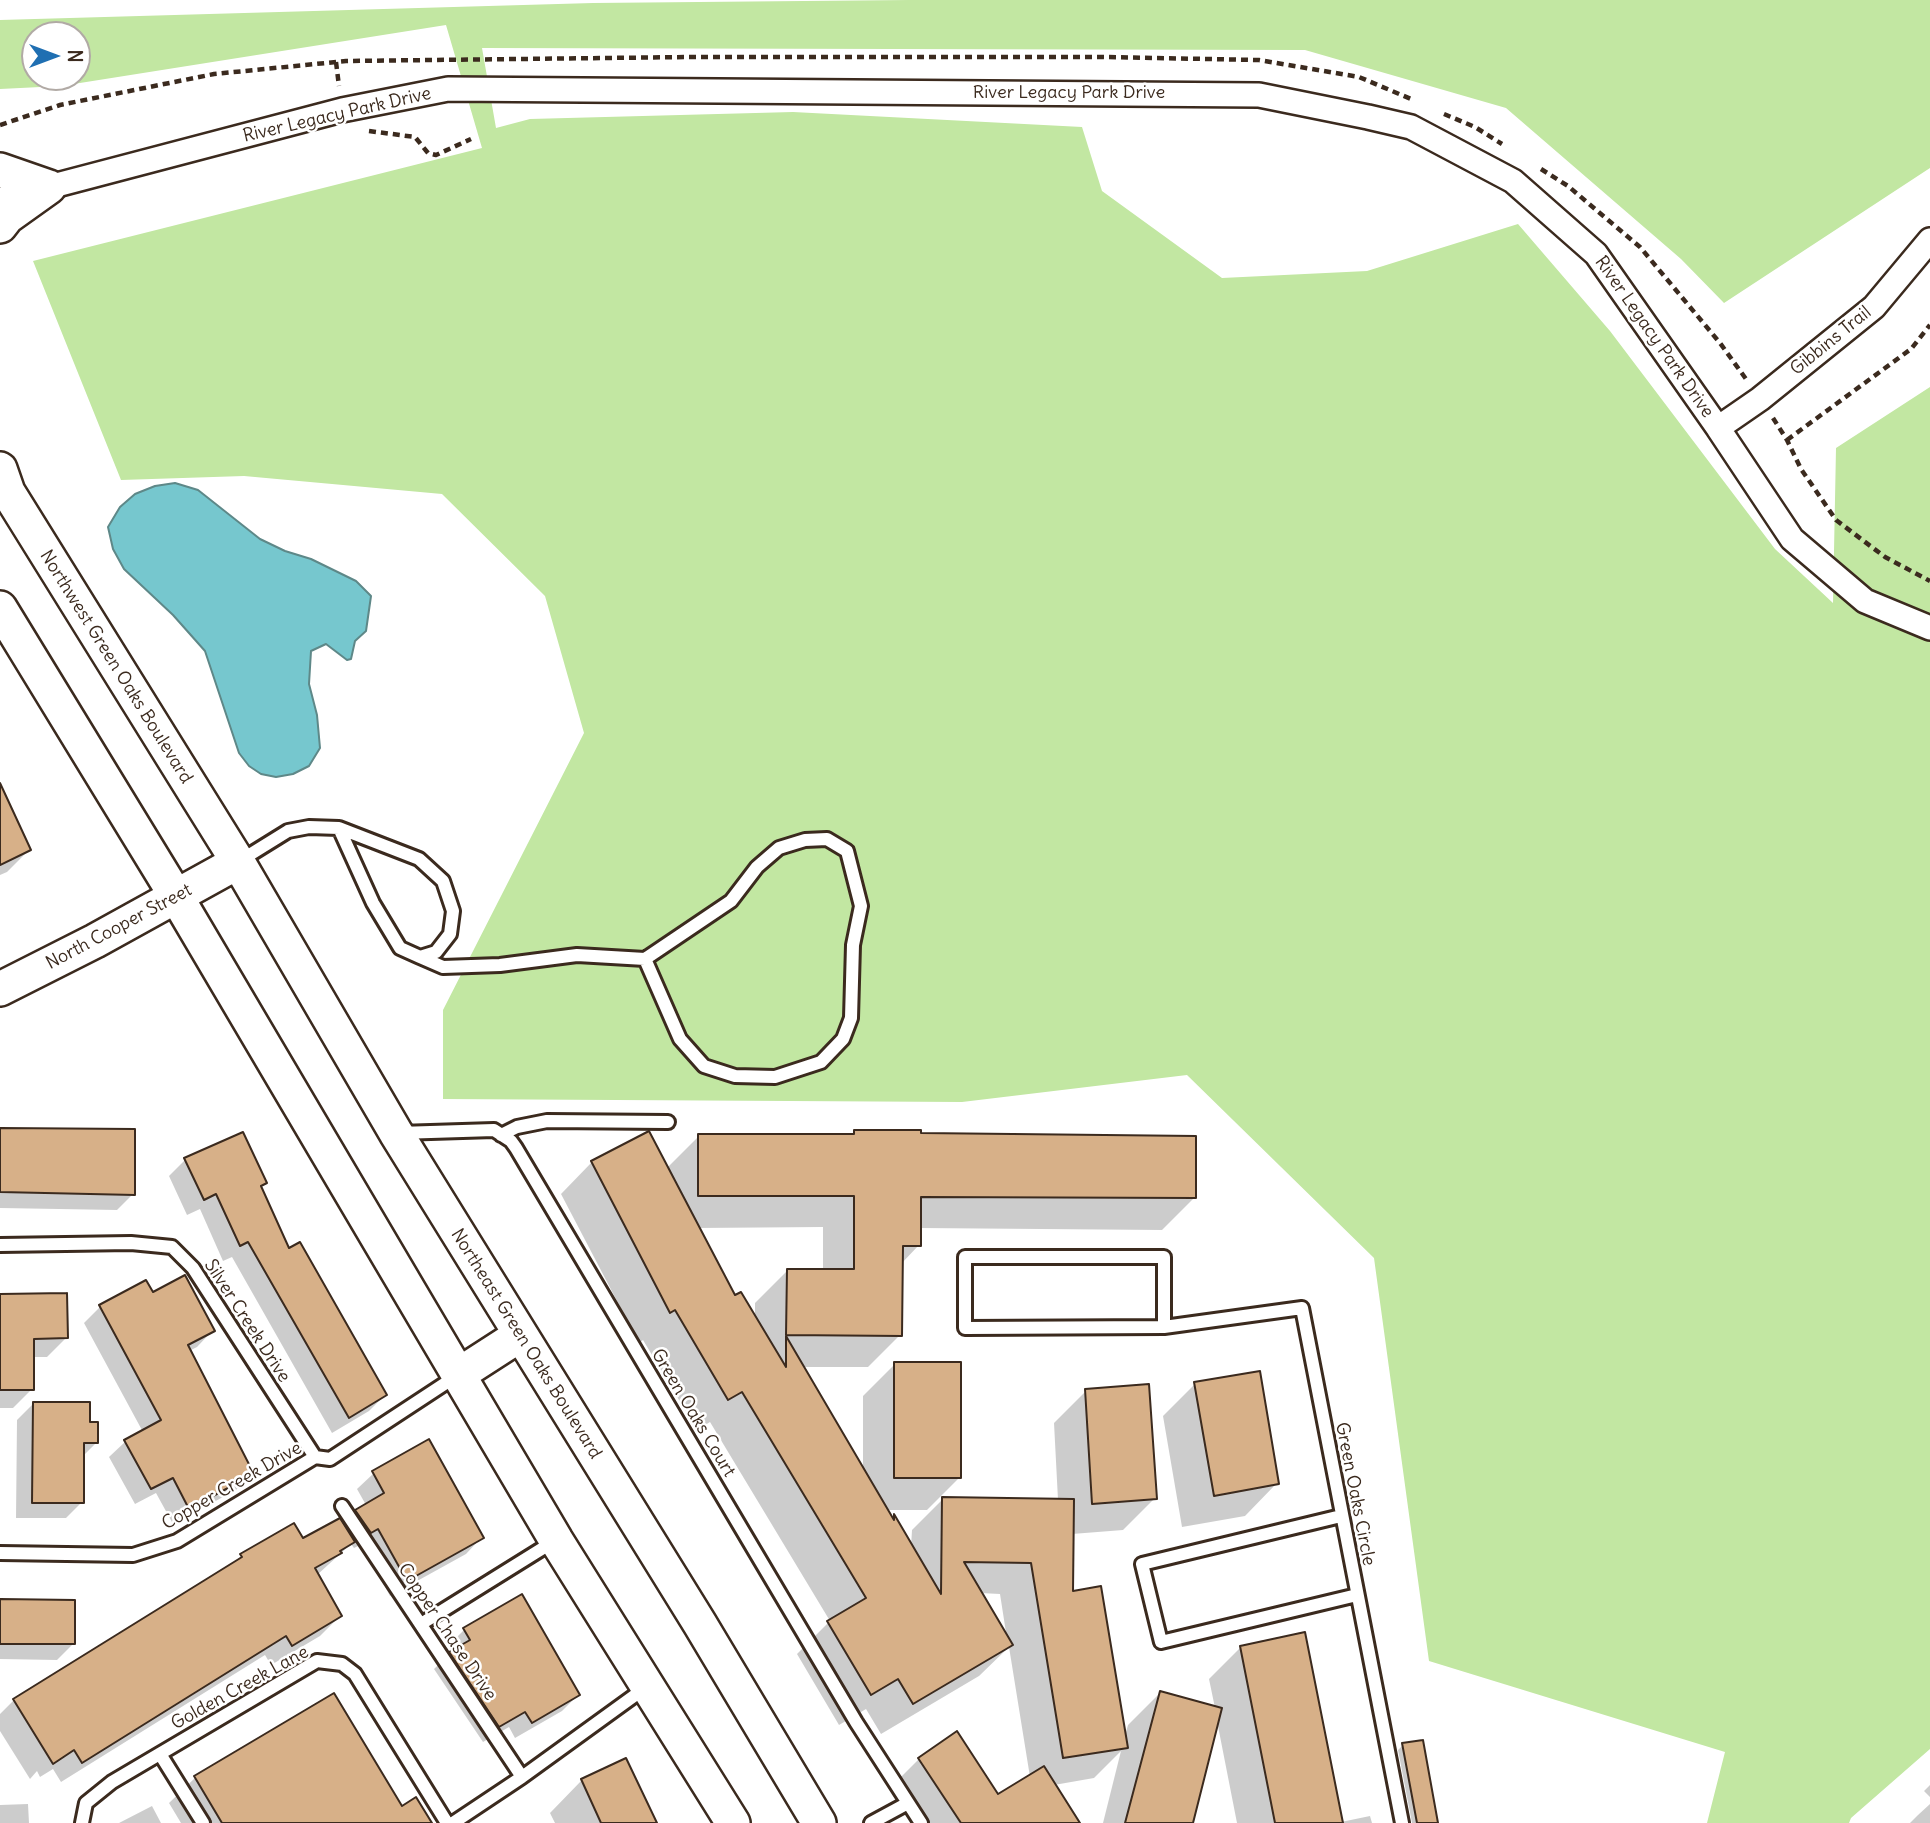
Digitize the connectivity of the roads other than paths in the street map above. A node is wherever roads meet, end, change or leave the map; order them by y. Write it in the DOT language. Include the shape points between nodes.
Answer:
graph roads {
  1 [pos="0,170"];
  2 [pos="49,187"];
  3 [pos="0,200"];
  4 [pos="0,226"];
  5 [pos="1930,240"];
  6 [pos="1718,428"];
  7 [pos="0,469"];
  8 [pos="0,608"];
  9 [pos="1930,628"];
  10 [pos="339,828"];
  11 [pos="238,862"];
  12 [pos="176,896"];
  13 [pos="420,957"];
  14 [pos="645,959"];
  15 [pos="0,989"];
  16 [pos="668,1122"];
  17 [pos="396,1133"];
  18 [pos="501,1135"];
  19 [pos="0,1245"];
  20 [pos="1164,1327"];
  21 [pos="520,1335"];
  22 [pos="458,1375"];
  23 [pos="315,1457"];
  24 [pos="342,1506"];
  25 [pos="1341,1516"];
  26 [pos="556,1540"];
  27 [pos="0,1553"];
  28 [pos="1357,1595"];
  29 [pos="421,1624"];
  30 [pos="649,1685"];
  31 [pos="160,1754"];
  32 [pos="522,1777"];
  33 [pos="908,1803"];
  34 [pos="82,1823"];
  35 [pos="203,1823"];
  36 [pos="447,1823"];
  37 [pos="453,1823"];
  38 [pos="733,1823"];
  39 [pos="820,1823"];
  40 [pos="871,1823"];
  41 [pos="920,1823"];
  42 [pos="1402,1823"];
  1 -- 2 [label="main road"];
  2 -- 3 [label="street, River Legacy Park Drive"];
  2 -- 4 [label="main road"];
  2 -- 6 [label="street, River Legacy Park Drive" via="342,110 448,89 1259,95 1411,127 1513,181 1596,254"];
  5 -- 6 [label="street, Gibbins Trail" via="1874,307"];
  6 -- 9 [label="street, River Legacy Park Drive" via="1792,539 1866,601"];
  7 -- 11 [label="main road, Northwest Green Oaks Boulevard" via="8,492"];
  8 -- 12 [label="main road"];
  10 -- 11 [label="lane" via="288,831"];
  10 -- 13 [label="lane" via="373,903 400,948"];
  10 -- 13 [label="lane" via="419,859 443,881 453,911 450,934 436,952"];
  11 -- 12 [label="main road, North Cooper Street"];
  11 -- 17 [label="main road, Northeast Green Oaks Boulevard"];
  12 -- 15 [label="main road, North Cooper Street"];
  12 -- 22 [label="main road"];
  13 -- 14 [label="lane" via="443,967 577,955"];
  14 -- 14 [label="lane" via="680,1039 704,1066 735,1076 775,1077 821,1062 843,1040 850,1018 853,945 862,906 847,851 827,839 779,848 757,867 731,901"];
  16 -- 18 [label="lane" via="547,1121 517,1126"];
  17 -- 18 [label="lane" via="494,1130"];
  17 -- 21 [label="main road, Northeast Green Oaks Boulevard"];
  18 -- 33 [label="lane, Green Oaks Court" via="516,1148"];
  19 -- 23 [label="lane, Silver Creek Drive" via="131,1243 172,1247 193,1268"];
  20 -- 20 [label="lane" via="965,1328 965,1257 1164,1256"];
  20 -- 25 [label="lane, Green Oaks Circle" via="1302,1308"];
  21 -- 22 [label="main road"];
  21 -- 39 [label="main road, Northeast Green Oaks Boulevard"];
  22 -- 23 [label="lane, Copper Creek Drive" via="330,1459"];
  22 -- 26 [label="main road"];
  23 -- 27 [label="lane, Copper Creek Drive" via="177,1541 133,1555"];
  24 -- 29 [label="lane, Copper Chase Drive"];
  25 -- 28 [label="lane, Green Oaks Circle"];
  25 -- 28 [label="lane" via="1142,1564 1161,1643"];
  26 -- 29 [label="lane"];
  26 -- 30 [label="main road"];
  28 -- 42 [label="lane, Green Oaks Circle"];
  29 -- 32 [label="lane, Copper Chase Drive"];
  30 -- 32 [label="lane"];
  30 -- 38 [label="main road"];
  31 -- 34 [label="lane, Golden Creek Lane" via="86,1803"];
  31 -- 35 [label="lane"];
  31 -- 36 [label="lane, Golden Creek Lane" via="317,1661 342,1664 368,1693"];
  32 -- 37 [label="lane"];
  33 -- 40 [label="lane"];
  33 -- 41 [label="lane, Green Oaks Court"];
}
